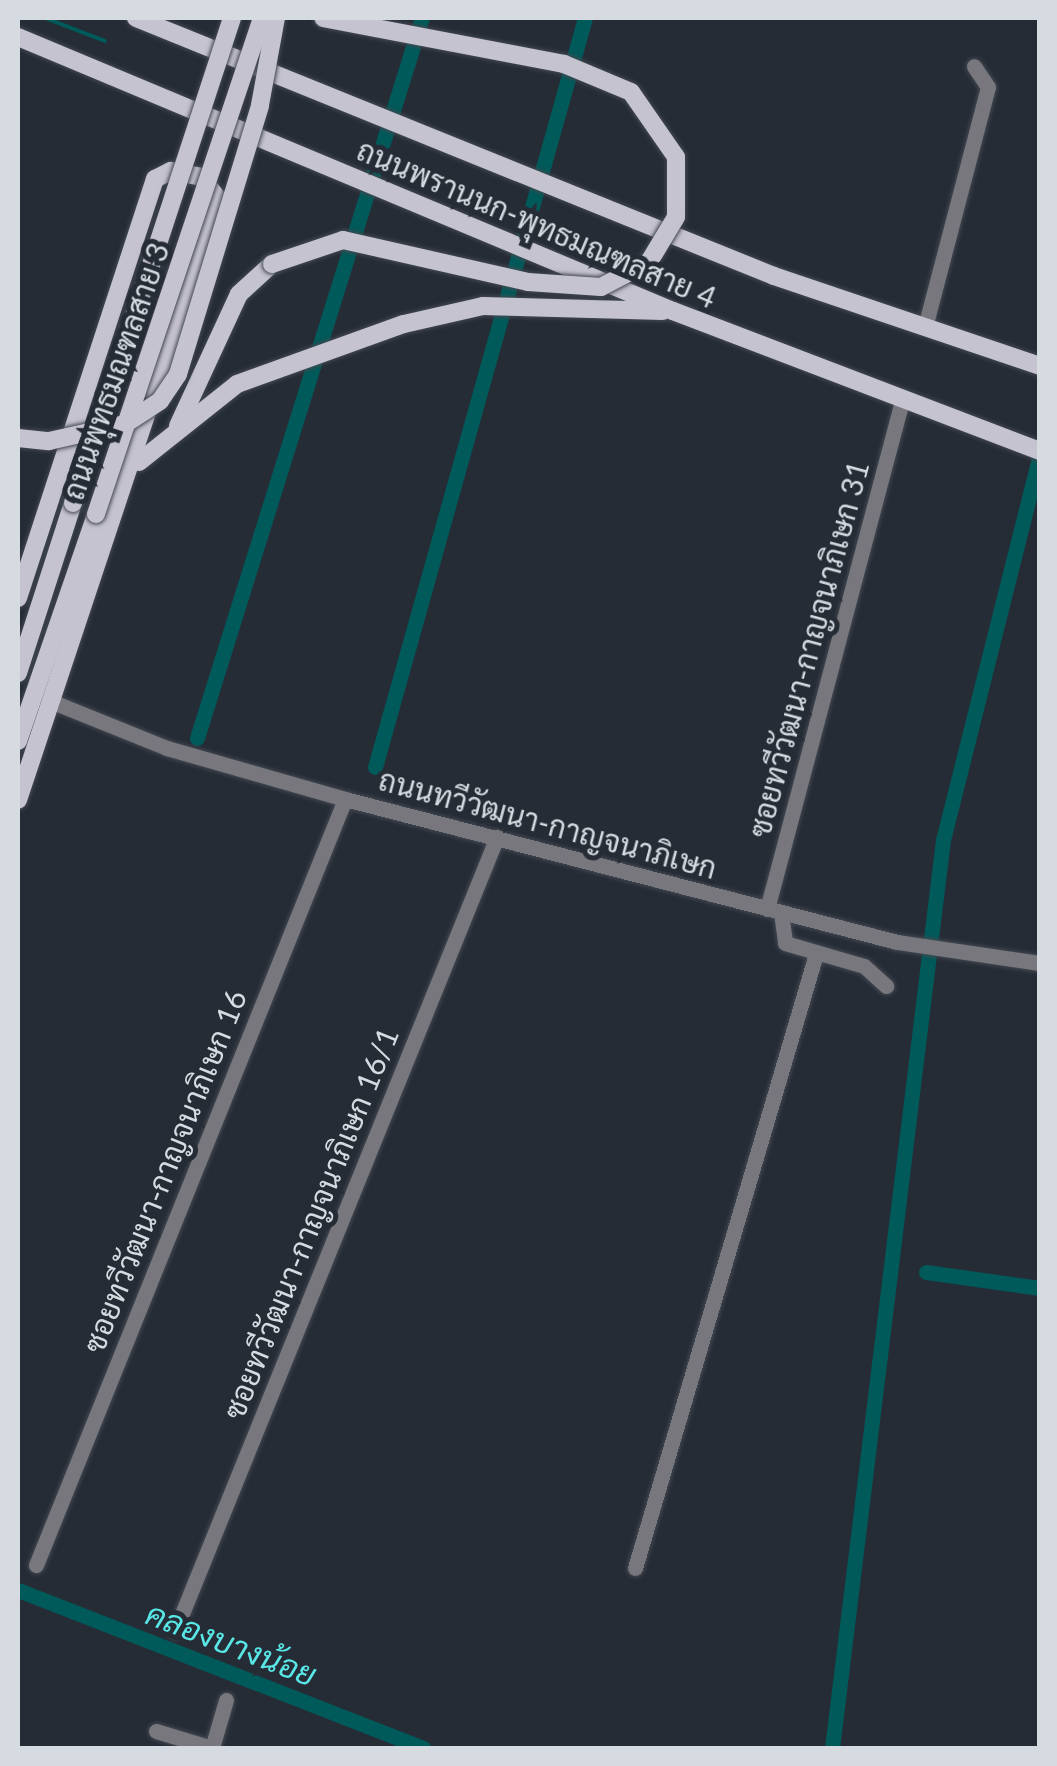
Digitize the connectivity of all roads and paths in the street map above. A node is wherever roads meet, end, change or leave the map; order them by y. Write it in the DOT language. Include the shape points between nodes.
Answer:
graph roads {
  1 [pos="136,18"];
  2 [pos="232,18"];
  3 [pos="262,18"];
  4 [pos="276,18"];
  5 [pos="323,18"];
  6 [pos="18,37"];
  7 [pos="974,66"];
  8 [pos="674,311"];
  9 [pos="925,327"];
  10 [pos="1030,363"];
  11 [pos="902,402"];
  12 [pos="176,430"];
  13 [pos="18,438"];
  14 [pos="1040,451"];
  15 [pos="136,464"];
  16 [pos="18,598"];
  17 [pos="18,673"];
  18 [pos="53,702"];
  19 [pos="18,741"];
  20 [pos="345,799"];
  21 [pos="18,800"];
  22 [pos="498,836"];
  23 [pos="774,911"];
  24 [pos="816,954"];
  25 [pos="1040,962"];
  26 [pos="886,986"];
  27 [pos="36,1565"];
  28 [pos="635,1568"];
  29 [pos="175,1630"];
  30 [pos="226,1700"];
  31 [pos="156,1730"];
  32 [pos="212,1748"];
  1 -- 9 [label="main road, ถนนพรานนก-พุทธมณฑลสาย 4" via="569,193"];
  2 -- 17 [label="main road, ถนนพุทธมณฑลสาย 3, bridge"];
  3 -- 19 [label="main road, ถนนพุทธมณฑลสาย 3, bridge"];
  4 -- 13 [label="main road, bridge" via="260,105 178,374 160,401 126,424 63,440"];
  5 -- 12 [label="main road, bridge" via="564,64 631,92 676,157 676,217 649,262 601,287 528,282 344,240 272,264 239,294"];
  6 -- 8 [label="main road, ถนนพรานนก-พุทธมณฑลสาย 4"];
  7 -- 9 [label="street" via="988,87"];
  8 -- 11 [label="main road, ถนนพรานนก-พุทธมณฑลสาย 4"];
  8 -- 12 [label="main road" via="483,306 237,384"];
  9 -- 10 [label="main road, ถนนพรานนก-พุทธมณฑลสาย 4"];
  11 -- 14 [label="main road, ถนนพรานนก-พุทธมณฑลสาย 4"];
  11 -- 23 [label="street, ซอยทวีวัฒนา-กาญจนาภิเษก 31"];
  12 -- 15 [label="main road"];
  15 -- 16 [label="main road" via="218,198 212,184 184,172 154,179"];
  15 -- 18 [label="main road"];
  18 -- 20 [label="street, ถนนทวีวัฒนา-กาญจนาภิเษก" via="166,748"];
  18 -- 21 [label="main road"];
  20 -- 22 [label="street, ถนนทวีวัฒนา-กาญจนาภิเษก"];
  20 -- 27 [label="street, ซอยทวีวัฒนา-กาญจนาภิเษก 16"];
  22 -- 23 [label="street, ถนนทวีวัฒนา-กาญจนาภิเษก"];
  22 -- 29 [label="street, ซอยทวีวัฒนา-กาญจนาภิเษก 16/1"];
  23 -- 24 [label="street" via="784,943"];
  23 -- 25 [label="street, ถนนทวีวัฒนา-กาญจนาภิเษก" via="898,942"];
  24 -- 26 [label="street" via="864,966"];
  24 -- 28 [label="street"];
  30 -- 32 [label="street"];
  31 -- 32 [label="street"];
}
